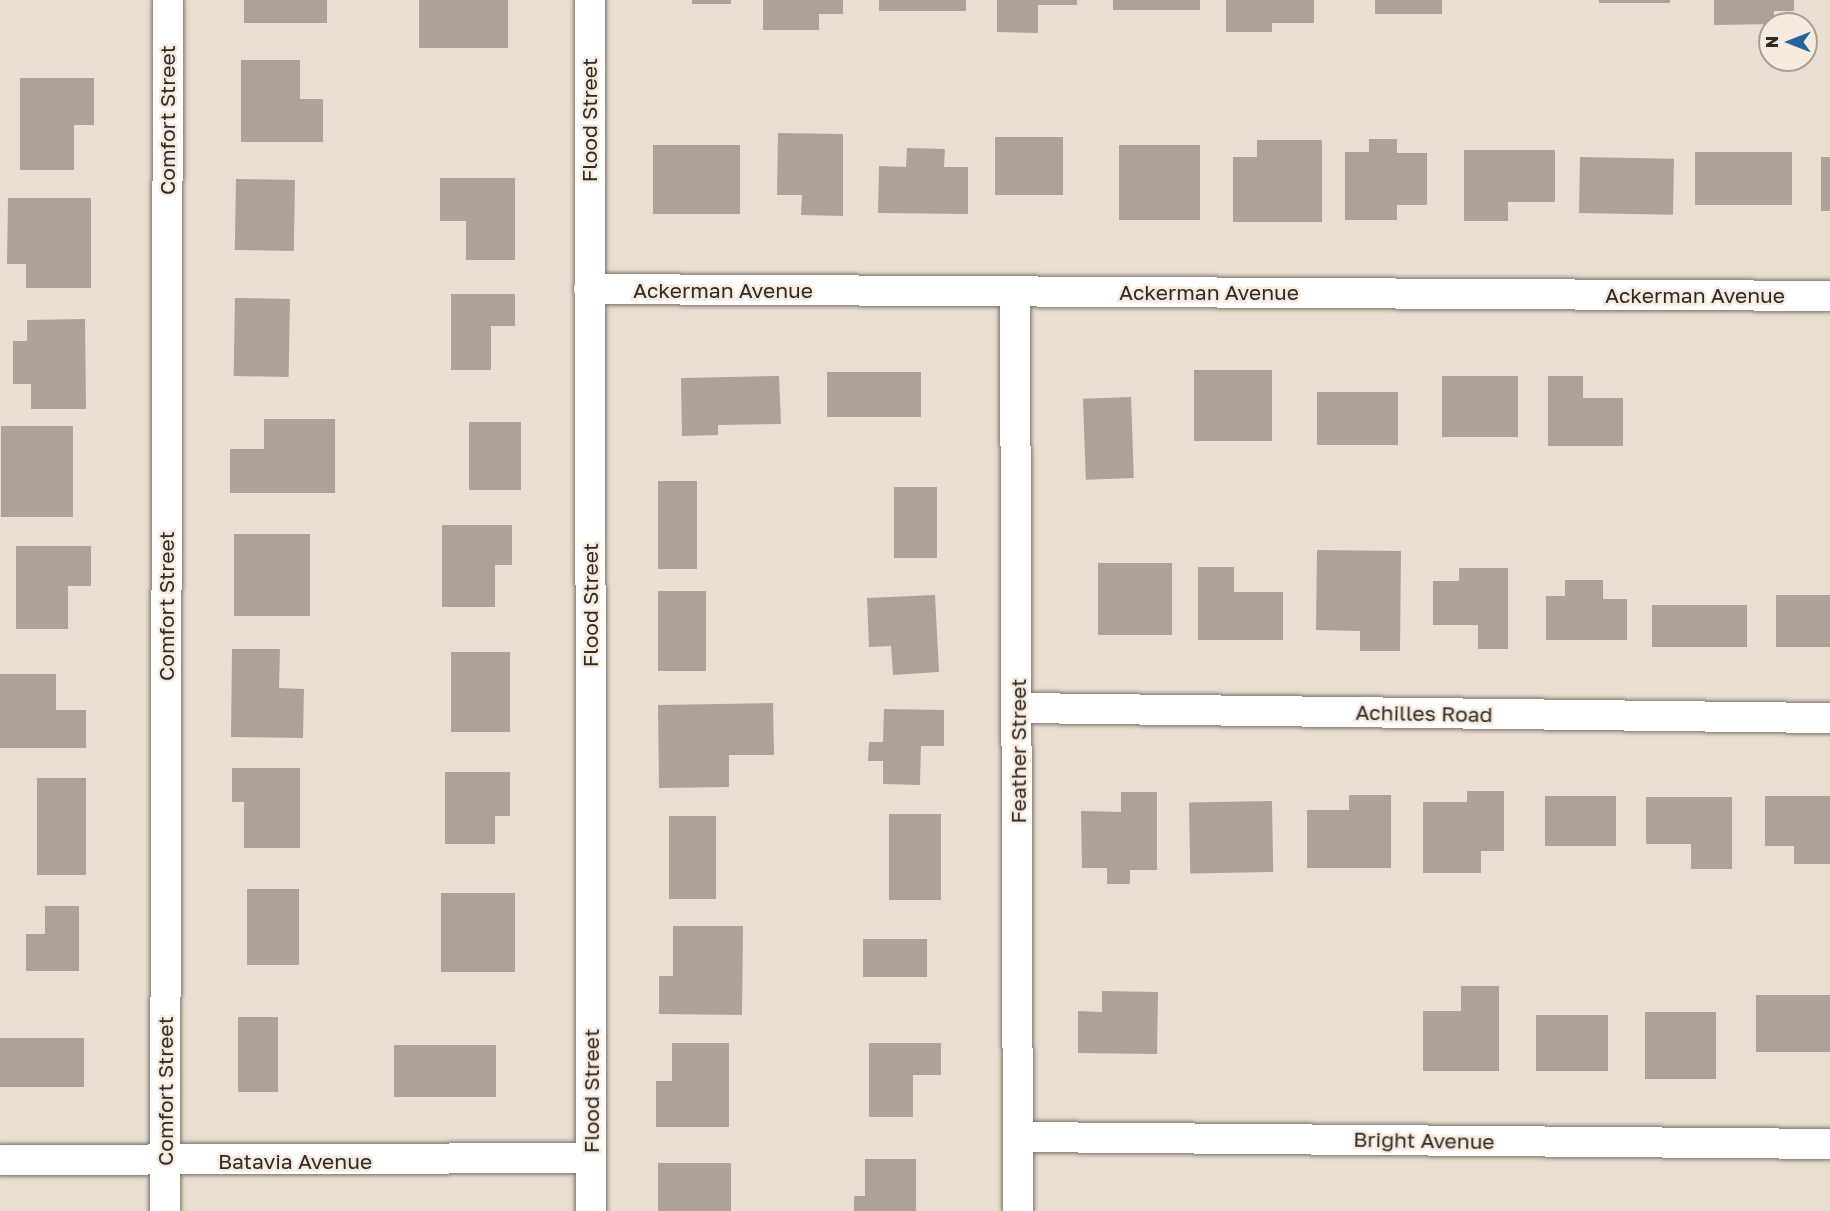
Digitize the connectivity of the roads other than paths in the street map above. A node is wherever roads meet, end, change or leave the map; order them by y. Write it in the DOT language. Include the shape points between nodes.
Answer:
graph roads {
  1 [pos="168,0"];
  2 [pos="590,0"];
  3 [pos="589,289"];
  4 [pos="1015,291"];
  5 [pos="1830,296"];
  6 [pos="1019,708"];
  7 [pos="1830,718"];
  8 [pos="1018,1137"];
  9 [pos="1830,1144"];
  10 [pos="591,1158"];
  11 [pos="0,1160"];
  12 [pos="165,1162"];
  13 [pos="165,1211"];
  14 [pos="591,1211"];
  15 [pos="1018,1211"];
  1 -- 12 [label="street, Comfort Street"];
  2 -- 3 [label="street, Flood Street"];
  3 -- 4 [label="street, Ackerman Avenue"];
  3 -- 10 [label="street, Flood Street"];
  4 -- 5 [label="street, Ackerman Avenue"];
  4 -- 6 [label="street, Feather Street"];
  6 -- 7 [label="street, Achilles Road"];
  6 -- 8 [label="street, Feather Street"];
  8 -- 9 [label="street, Bright Avenue"];
  8 -- 15 [label="street, Feather Street"];
  10 -- 12 [label="street, Batavia Avenue"];
  10 -- 14 [label="street, Flood Street"];
  11 -- 12 [label="street, Batavia Avenue"];
  12 -- 13 [label="street, Comfort Street"];
}
